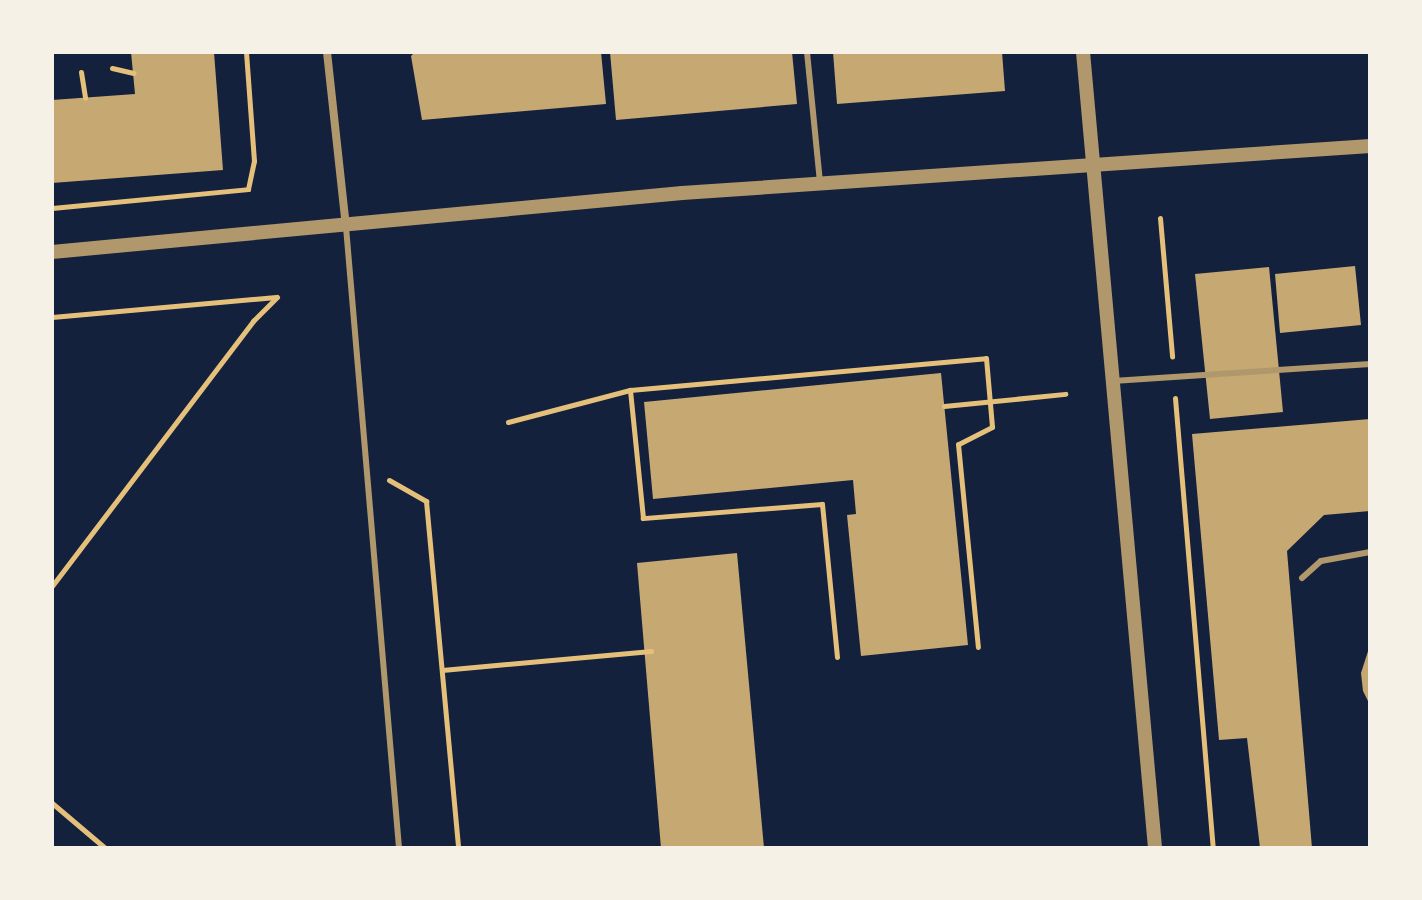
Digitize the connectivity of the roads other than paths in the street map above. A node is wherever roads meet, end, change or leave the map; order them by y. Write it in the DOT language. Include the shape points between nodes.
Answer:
graph roads {
  1 [pos="327,52"];
  2 [pos="807,52"];
  3 [pos="1083,52"];
  4 [pos="1370,146"];
  5 [pos="1094,163"];
  6 [pos="820,183"];
  7 [pos="346,227"];
  8 [pos="52,252"];
  9 [pos="1370,364"];
  10 [pos="1113,381"];
  11 [pos="1370,552"];
  12 [pos="1302,578"];
  13 [pos="399,848"];
  14 [pos="1155,848"];
  1 -- 7 [label="street"];
  2 -- 6 [label="lane"];
  3 -- 5 [label="street"];
  4 -- 5 [label="street"];
  5 -- 6 [label="street"];
  5 -- 10 [label="street"];
  6 -- 7 [label="street"];
  7 -- 8 [label="street"];
  7 -- 13 [label="lane"];
  9 -- 10 [label="lane"];
  10 -- 14 [label="street"];
  11 -- 12 [label="lane" via="1321,561"];
}
